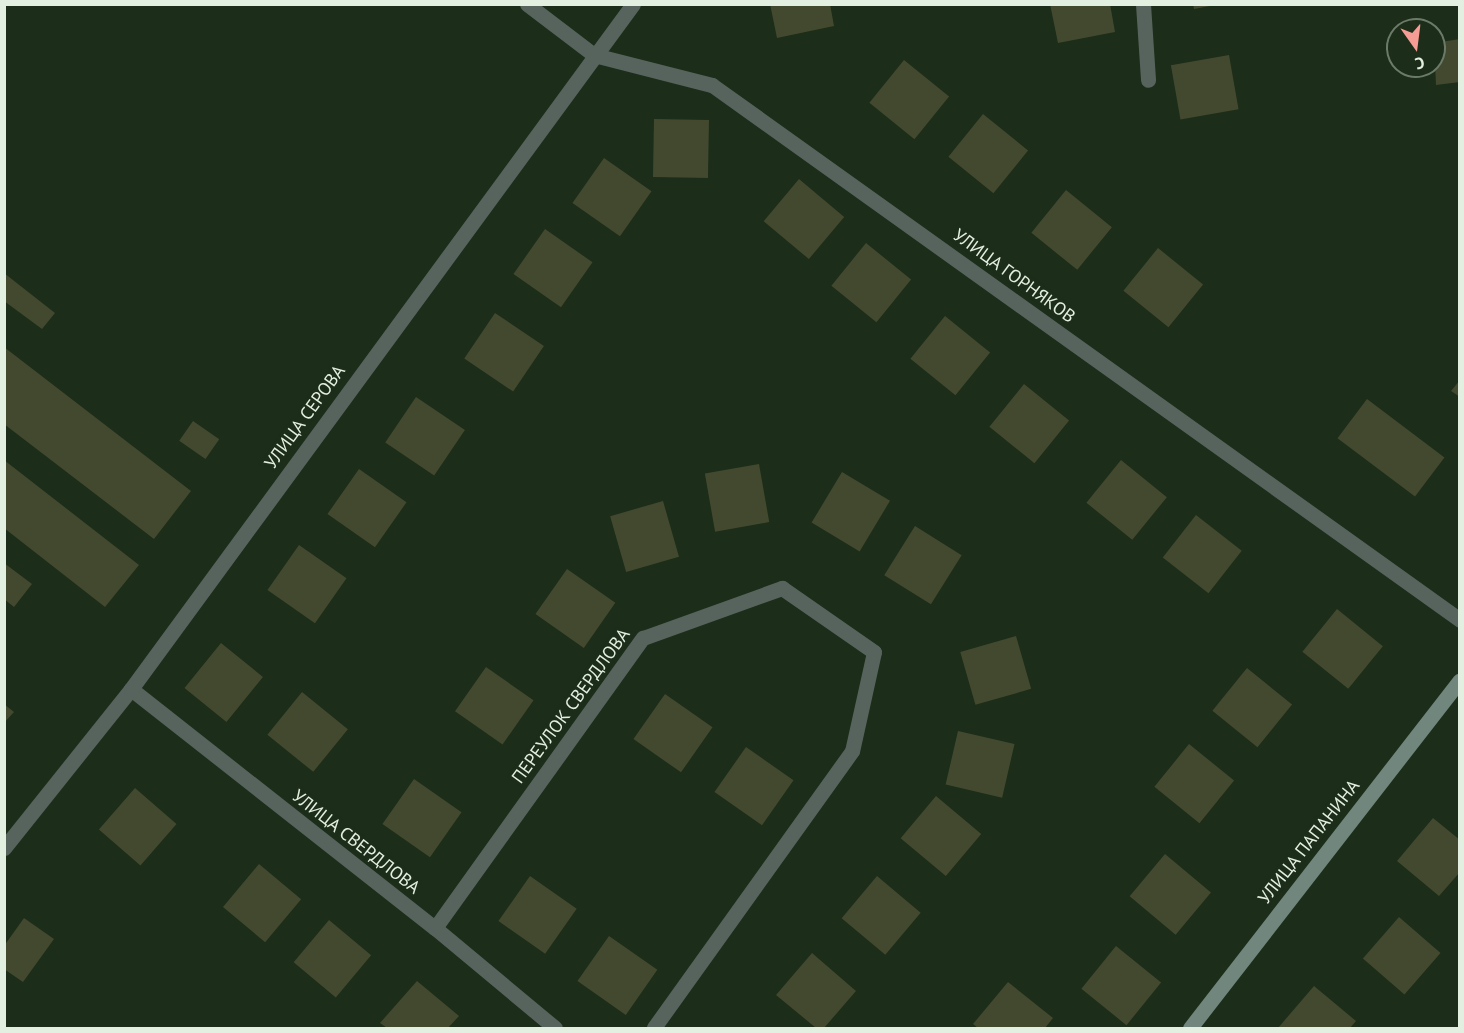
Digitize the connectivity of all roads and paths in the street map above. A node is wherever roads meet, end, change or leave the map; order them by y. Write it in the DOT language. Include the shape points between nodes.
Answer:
graph roads {
  1 [pos="527,4"];
  2 [pos="633,4"];
  3 [pos="1143,4"];
  4 [pos="594,55"];
  5 [pos="1148,80"];
  6 [pos="1460,620"];
  7 [pos="1460,680"];
  8 [pos="131,689"];
  9 [pos="4,848"];
  10 [pos="435,928"];
  11 [pos="555,1029"];
  12 [pos="654,1029"];
  13 [pos="1190,1029"];
  1 -- 4 [label="street, УЛИЦА ГОРНЯКОВ"];
  2 -- 4 [label="street, УЛИЦА СЕРОВА"];
  3 -- 5 [label="street"];
  4 -- 6 [label="street, УЛИЦА ГОРНЯКОВ" via="712,85"];
  4 -- 8 [label="street, УЛИЦА СЕРОВА"];
  7 -- 13 [label="street, УЛИЦА ПАПАНИНА"];
  8 -- 9 [label="street, УЛИЦА СЕРОВА"];
  8 -- 10 [label="street, УЛИЦА СВЕРДЛОВА"];
  10 -- 11 [label="street, УЛИЦА СВЕРДЛОВА"];
  10 -- 12 [label="street, ПЕРЕУЛОК СВЕРДЛОВА" via="643,638 782,588 874,652 852,751"];
}
